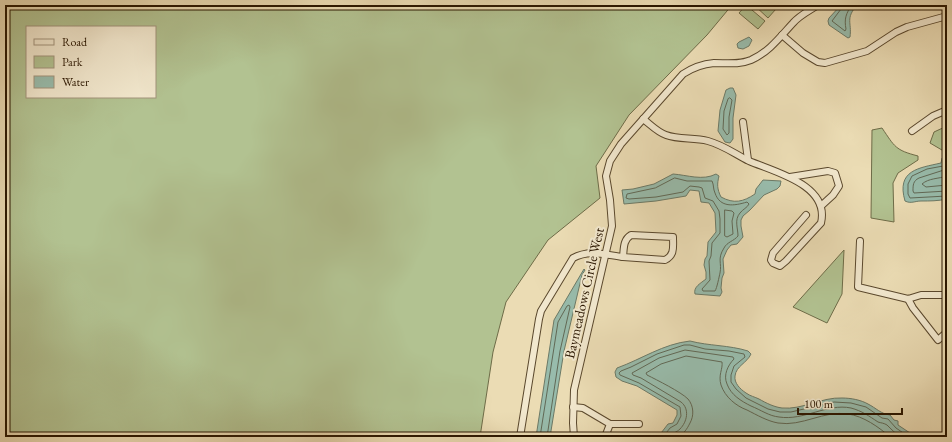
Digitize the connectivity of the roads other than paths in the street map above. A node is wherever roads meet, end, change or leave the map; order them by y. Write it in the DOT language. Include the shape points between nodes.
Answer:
graph roads {
  1 [pos="818,5"];
  2 [pos="947,16"];
  3 [pos="782,35"];
  4 [pos="947,110"];
  5 [pos="643,119"];
  6 [pos="743,122"];
  7 [pos="912,131"];
  8 [pos="748,160"];
  9 [pos="790,177"];
  10 [pos="821,206"];
  11 [pos="806,215"];
  12 [pos="860,240"];
  13 [pos="606,255"];
  14 [pos="624,257"];
  15 [pos="947,295"];
  16 [pos="908,299"];
  17 [pos="947,332"];
  18 [pos="573,407"];
  19 [pos="610,424"];
  20 [pos="638,424"];
  21 [pos="520,437"];
  22 [pos="574,437"];
  23 [pos="605,437"];
  1 -- 3 [label="street, Baymeadows Circle West" via="800,16"];
  2 -- 3 [label="street" via="907,27 867,51 825,62 818,62 803,53"];
  3 -- 5 [label="street, Baymeadows Circle West" via="753,59 742,63 703,65 682,74"];
  4 -- 7 [label="street" via="933,116"];
  5 -- 8 [label="street" via="664,134 707,140"];
  5 -- 13 [label="street, Baymeadows Circle West" via="621,144 607,167 612,220"];
  6 -- 8 [label="street"];
  8 -- 9 [label="street"];
  9 -- 10 [label="street" via="806,186"];
  9 -- 10 [label="street" via="828,171 835,173 839,186"];
  10 -- 11 [label="street" via="821,223 780,266 773,263 773,252"];
  12 -- 16 [label="street" via="858,287"];
  13 -- 14 [label="street"];
  13 -- 18 [label="street, Baymeadows Circle West" via="574,390"];
  13 -- 21 [label="street" via="586,253 573,258 541,311"];
  14 -- 14 [label="street" via="665,260 670,258 673,253 673,237 632,235 625,242"];
  15 -- 16 [label="street" via="921,295"];
  16 -- 17 [label="street" via="938,340"];
  18 -- 19 [label="street" via="583,408"];
  18 -- 22 [label="street, Baymeadows Circle West"];
  19 -- 20 [label="street"];
  19 -- 23 [label="street"];
}
